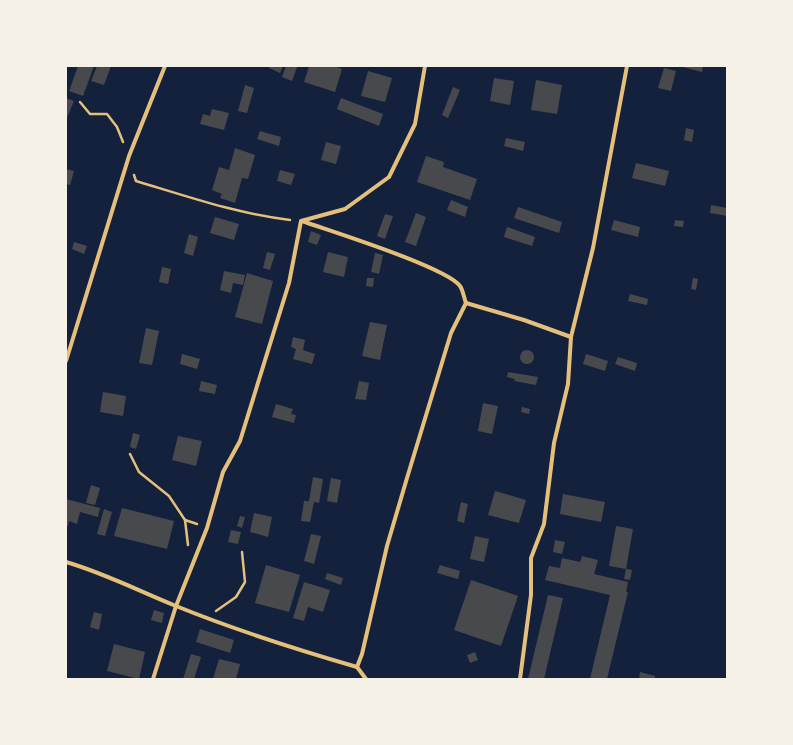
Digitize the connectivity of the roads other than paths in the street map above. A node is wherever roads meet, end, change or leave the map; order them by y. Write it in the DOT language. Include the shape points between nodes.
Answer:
graph roads {
  1 [pos="165,66"];
  2 [pos="425,66"];
  3 [pos="626,66"];
  4 [pos="301,221"];
  5 [pos="466,304"];
  6 [pos="571,337"];
  7 [pos="66,361"];
  8 [pos="66,562"];
  9 [pos="176,606"];
  10 [pos="357,667"];
  11 [pos="153,679"];
  12 [pos="366,679"];
  13 [pos="520,679"];
  1 -- 7 [label="street" via="129,156"];
  2 -- 4 [label="street" via="415,124 389,177 345,209"];
  3 -- 6 [label="street" via="593,248"];
  4 -- 5 [label="street" via="438,271 460,286"];
  4 -- 9 [label="street" via="289,283 240,441 223,472 207,528"];
  5 -- 6 [label="street" via="524,320"];
  5 -- 10 [label="street" via="451,333 407,478"];
  6 -- 13 [label="street" via="568,384 554,443 544,524 531,558 530,602"];
  8 -- 9 [label="street"];
  9 -- 10 [label="street" via="261,639"];
  9 -- 11 [label="street"];
  10 -- 12 [label="street"];
}
